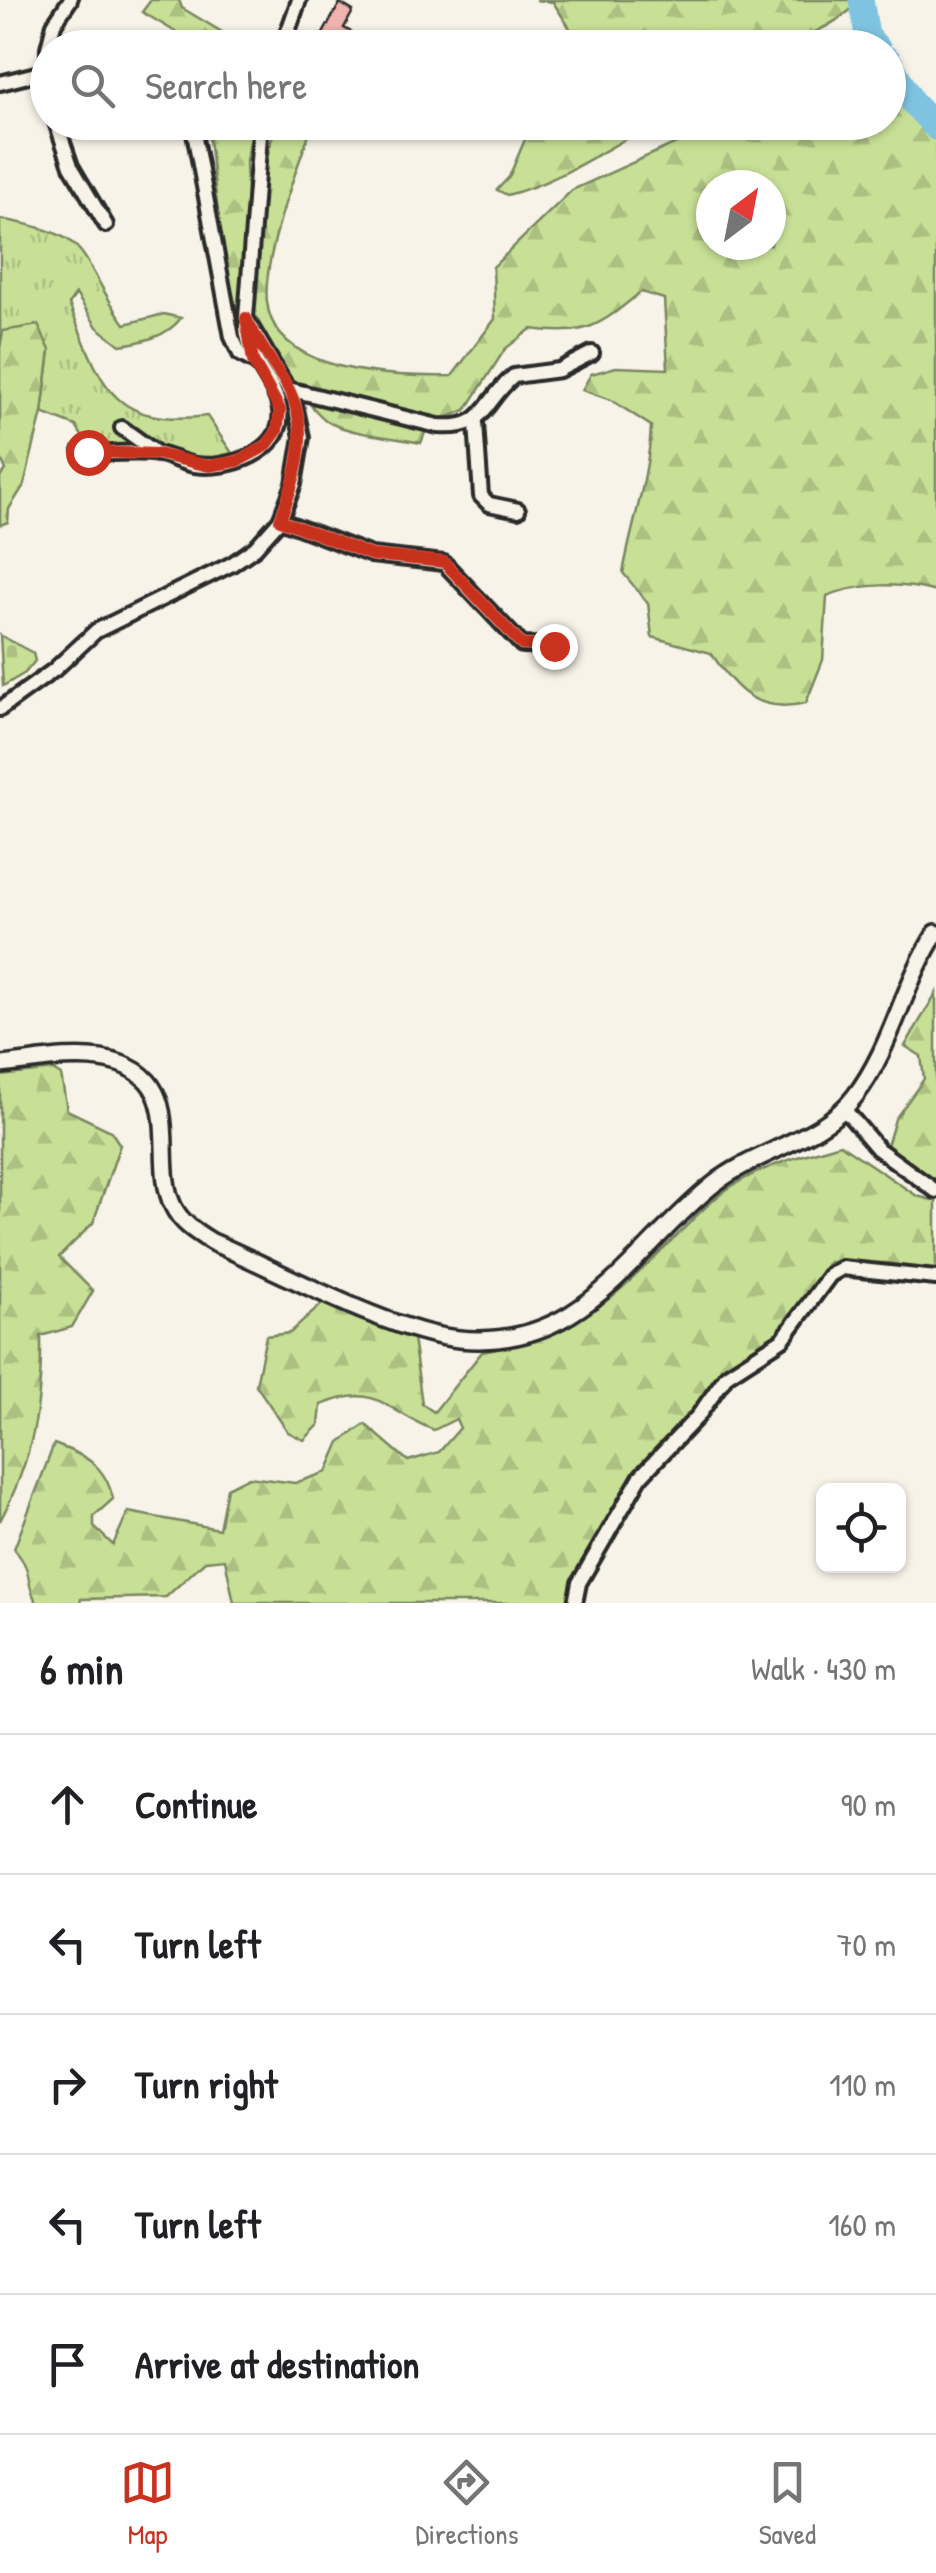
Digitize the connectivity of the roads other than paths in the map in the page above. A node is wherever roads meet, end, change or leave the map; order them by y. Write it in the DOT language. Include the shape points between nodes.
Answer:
graph roads {
  1 [pos="70,0"];
  2 [pos="299,0"];
  3 [pos="53,30"];
  4 [pos="288,30"];
  5 [pos="30,78"];
  6 [pos="0,83"];
  7 [pos="62,140"];
  8 [pos="195,140"];
  9 [pos="259,140"];
  10 [pos="106,224"];
  11 [pos="246,318"];
  12 [pos="592,353"];
  13 [pos="253,361"];
  14 [pos="288,389"];
  15 [pos="476,423"];
  16 [pos="122,428"];
  17 [pos="81,451"];
  18 [pos="158,454"];
  19 [pos="518,510"];
  20 [pos="280,520"];
  21 [pos="554,646"];
  22 [pos="0,709"];
  23 [pos="936,934"];
  24 [pos="0,1065"];
  25 [pos="844,1109"];
  26 [pos="936,1192"];
  27 [pos="936,1278"];
  28 [pos="574,1603"];
  1 -- 3 [label="street"];
  2 -- 4 [label="street"];
  5 -- 6 [label="street"];
  7 -- 10 [label="street"];
  8 -- 13 [label="street" via="232,337 240,354"];
  9 -- 11 [label="street"];
  11 -- 13 [label="street"];
  11 -- 14 [label="street"];
  12 -- 15 [label="street" via="569,367 514,376"];
  13 -- 18 [label="street" via="280,410 266,446 226,464 194,465"];
  14 -- 15 [label="street" via="438,426"];
  14 -- 20 [label="street" via="302,437"];
  15 -- 19 [label="street" via="481,496 488,504"];
  16 -- 18 [label="street"];
  17 -- 18 [label="street"];
  20 -- 21 [label="street" via="371,555 444,562 522,645"];
  20 -- 22 [label="street" via="232,564 96,632"];
  23 -- 25 [label="street" via="875,1065"];
  24 -- 25 [label="street" via="104,1059 138,1075 162,1110 170,1200 188,1227 416,1330 459,1339 523,1334 581,1308 714,1184"];
  25 -- 26 [label="street" via="878,1149"];
  27 -- 28 [label="street" via="842,1268 830,1274 782,1339 728,1375 640,1476 579,1582"];
}
